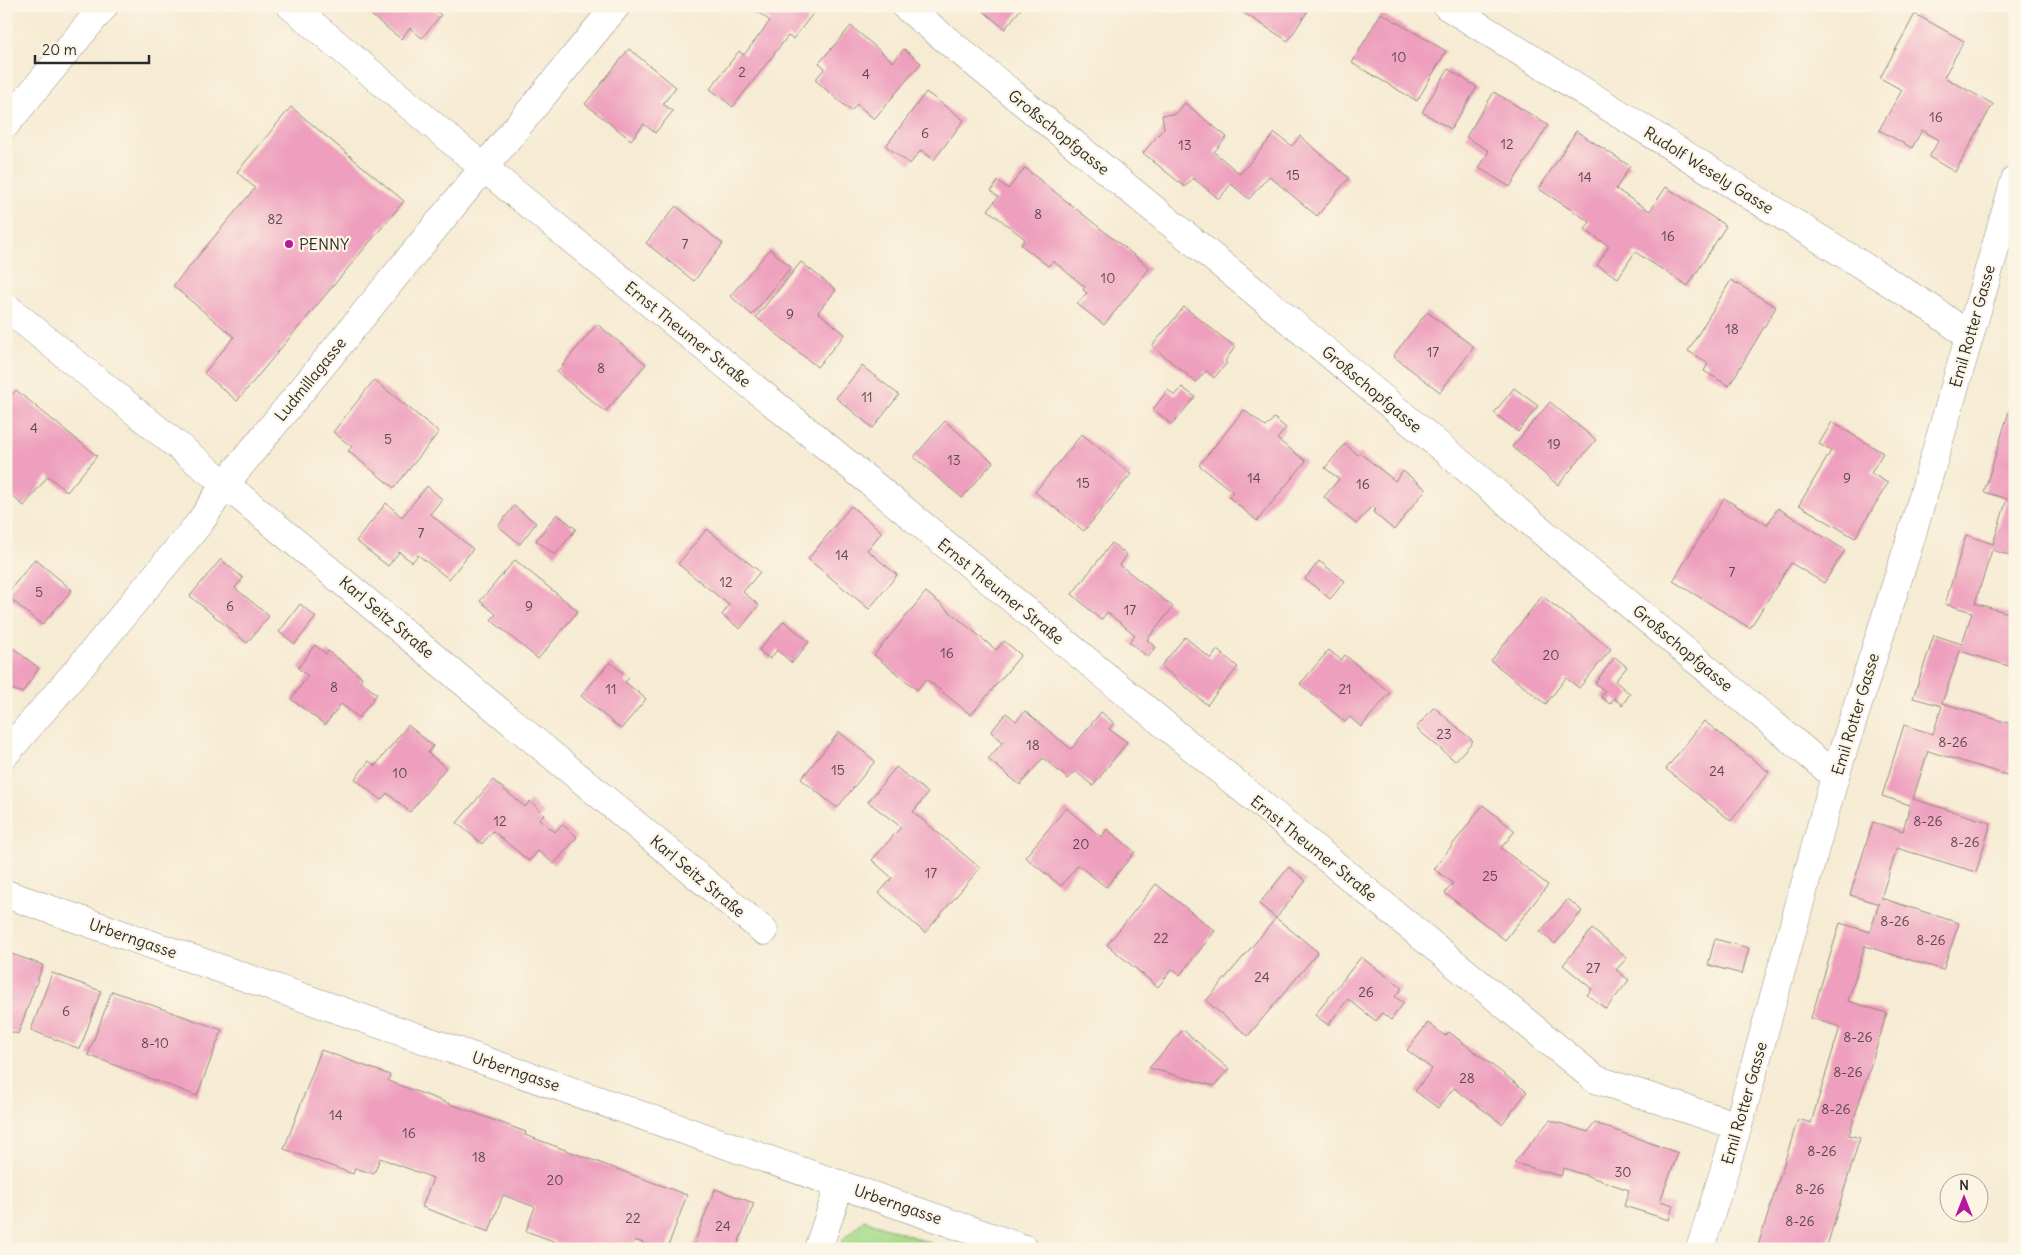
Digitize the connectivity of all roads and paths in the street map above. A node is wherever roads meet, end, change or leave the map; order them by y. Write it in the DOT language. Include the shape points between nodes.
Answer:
graph roads {
  1 [pos="104,6"];
  2 [pos="291,6"];
  3 [pos="616,6"];
  4 [pos="905,6"];
  5 [pos="1447,6"];
  6 [pos="6,124"];
  7 [pos="484,168"];
  8 [pos="2015,180"];
  9 [pos="6,307"];
  10 [pos="1969,336"];
  11 [pos="225,484"];
  12 [pos="6,753"];
  13 [pos="1835,776"];
  14 [pos="6,894"];
  15 [pos="764,931"];
  16 [pos="1738,1126"];
  17 [pos="840,1184"];
  18 [pos="818,1249"];
  19 [pos="1025,1249"];
  20 [pos="1700,1249"];
  1 -- 6 [label="street"];
  2 -- 7 [label="street, Ernst Theumer Straße"];
  3 -- 7 [label="street, Ludmillagasse"];
  4 -- 13 [label="street, Großschopfgasse" via="1254,291"];
  5 -- 10 [label="street, Rudolf Wesely Gasse" via="1932,309"];
  7 -- 11 [label="street, Ludmillagasse"];
  7 -- 16 [label="street, Ernst Theumer Straße" via="1595,1079"];
  8 -- 10 [label="street, Emil Rotter Gasse"];
  9 -- 11 [label="street, Karl Seitz Straße"];
  10 -- 13 [label="street, Emil Rotter Gasse" via="1909,544"];
  11 -- 12 [label="street, Ludmillagasse" via="194,528"];
  11 -- 15 [label="street, Karl Seitz Straße"];
  13 -- 16 [label="street, Emil Rotter Gasse"];
  14 -- 17 [label="street, Urberngasse"];
  16 -- 20 [label="street, Emil Rotter Gasse"];
  17 -- 18 [label="street"];
  17 -- 19 [label="street, Urberngasse"];
}
